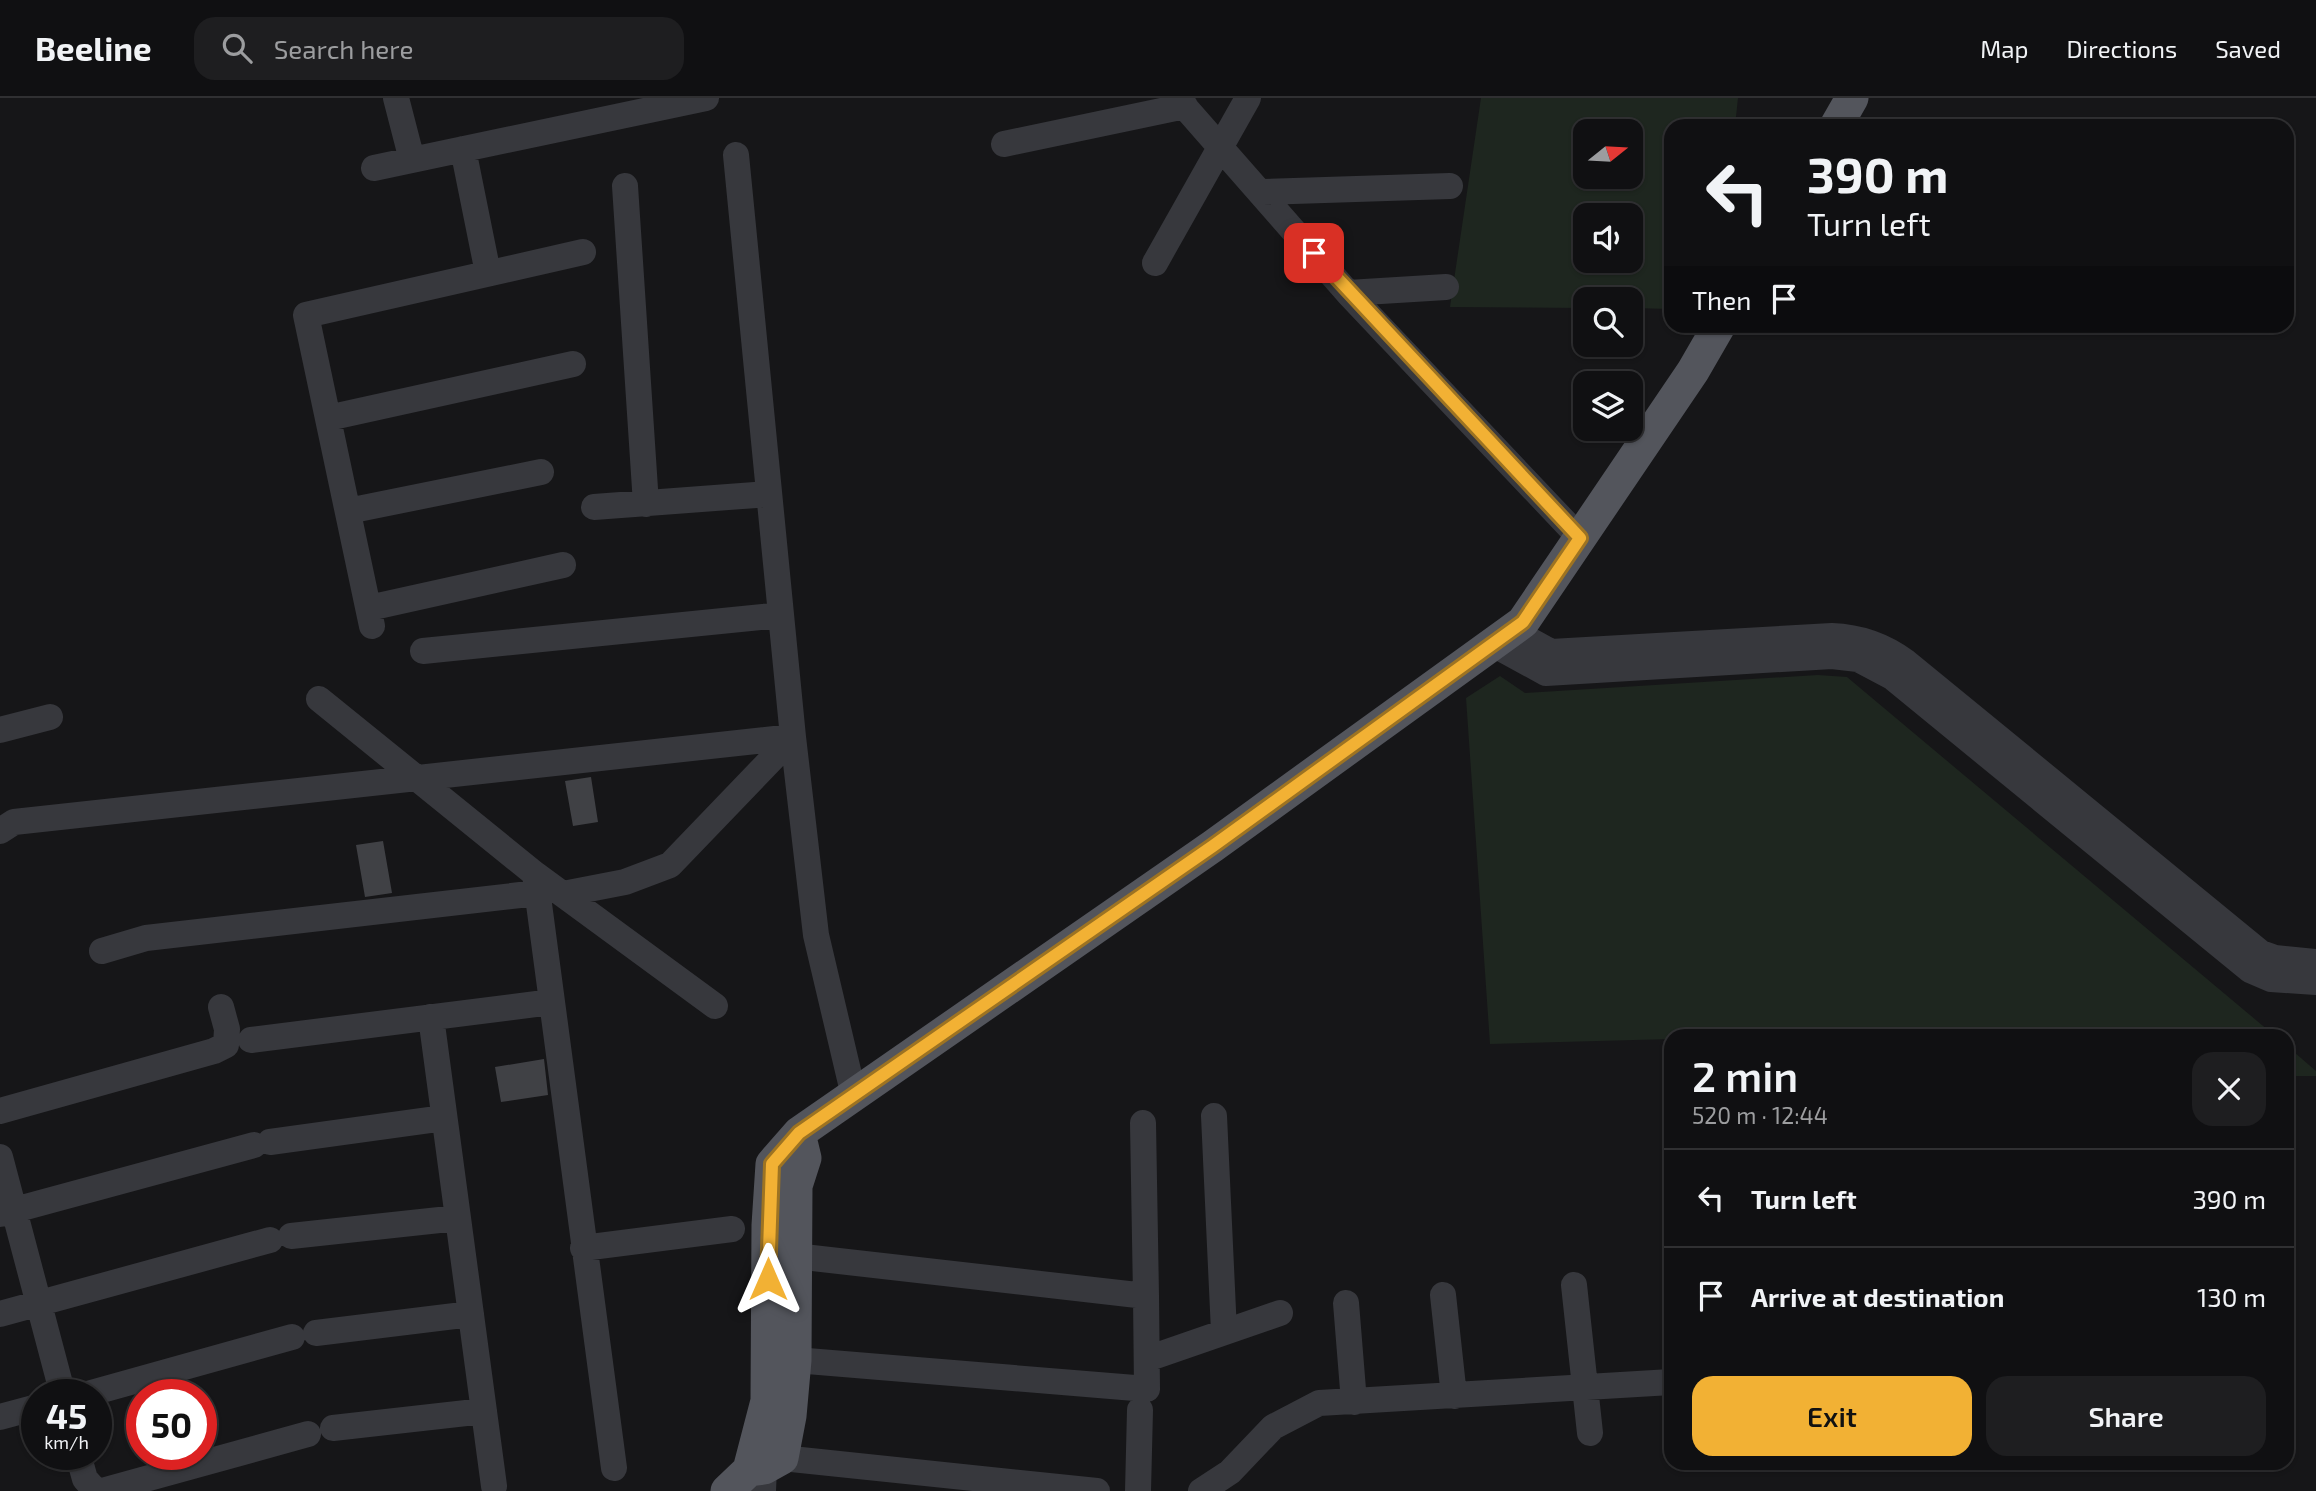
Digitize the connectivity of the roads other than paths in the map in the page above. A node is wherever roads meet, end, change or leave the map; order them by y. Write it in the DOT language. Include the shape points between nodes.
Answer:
graph roads {
  1 [pos="396,98"];
  2 [pos="706,98"];
  3 [pos="1248,98"];
  4 [pos="1852,98"];
  5 [pos="1181,102"];
  6 [pos="1840,119"];
  7 [pos="1004,144"];
  8 [pos="1221,146"];
  9 [pos="463,149"];
  10 [pos="736,155"];
  11 [pos="412,160"];
  12 [pos="374,168"];
  13 [pos="625,186"];
  14 [pos="1450,186"];
  15 [pos="1263,192"];
  16 [pos="583,252"];
  17 [pos="1155,263"];
  18 [pos="488,273"];
  19 [pos="1446,287"];
  20 [pos="1348,293"];
  21 [pos="1715,333"];
  22 [pos="573,364"];
  23 [pos="328,418"];
  24 [pos="541,472"];
  25 [pos="769,494"];
  26 [pos="646,504"];
  27 [pos="594,507"];
  28 [pos="348,511"];
  29 [pos="1580,538"];
  30 [pos="563,565"];
  31 [pos="781,615"];
  32 [pos="1502,637"];
  33 [pos="423,651"];
  34 [pos="319,699"];
  35 [pos="50,717"];
  36 [pos="0,730"];
  37 [pos="793,737"];
  38 [pos="418,779"];
  39 [pos="0,831"];
  40 [pos="545,887"];
  41 [pos="102,951"];
  42 [pos="2316,962"];
  43 [pos="2316,982"];
  44 [pos="552,1002"];
  45 [pos="715,1006"];
  46 [pos="221,1007"];
  47 [pos="431,1017"];
  48 [pos="251,1040"];
  49 [pos="855,1096"];
  50 [pos="0,1111"];
  51 [pos="1214,1116"];
  52 [pos="444,1118"];
  53 [pos="1143,1123"];
  54 [pos="0,1157"];
  55 [pos="7,1212"];
  56 [pos="458,1218"];
  57 [pos="732,1229"];
  58 [pos="583,1248"];
  59 [pos="782,1254"];
  60 [pos="1574,1285"];
  61 [pos="1443,1295"];
  62 [pos="1146,1296"];
  63 [pos="39,1303"];
  64 [pos="1346,1303"];
  65 [pos="1280,1312"];
  66 [pos="0,1314"];
  67 [pos="471,1314"];
  68 [pos="1224,1332"];
  69 [pos="1147,1359"];
  70 [pos="795,1360"];
  71 [pos="58,1379"];
  72 [pos="1664,1382"];
  73 [pos="112,1387"];
  74 [pos="1587,1388"];
  75 [pos="1454,1396"];
  76 [pos="1354,1402"];
  77 [pos="1140,1410"];
  78 [pos="21,1411"];
  79 [pos="484,1411"];
  80 [pos="0,1417"];
  81 [pos="1590,1433"];
  82 [pos="614,1468"];
  83 [pos="82,1470"];
  84 [pos="757,1476"];
  85 [pos="494,1486"];
  86 [pos="96,1491"];
  87 [pos="102,1491"];
  88 [pos="1097,1491"];
  89 [pos="1138,1491"];
  90 [pos="1201,1491"];
  1 -- 11 [label="street"];
  2 -- 9 [label="street"];
  3 -- 8 [label="street"];
  4 -- 6 [label="main road"];
  5 -- 7 [label="street"];
  5 -- 8 [label="street"];
  8 -- 15 [label="street"];
  8 -- 17 [label="street"];
  9 -- 11 [label="street"];
  9 -- 18 [label="street"];
  10 -- 25 [label="street"];
  11 -- 12 [label="street"];
  13 -- 26 [label="street"];
  14 -- 15 [label="street"];
  15 -- 20 [label="street"];
  16 -- 18 [label="street"];
  18 -- 23 [label="street" via="306,315"];
  19 -- 20 [label="street"];
  20 -- 29 [label="street"];
  21 -- 29 [label="main road"];
  22 -- 23 [label="street"];
  23 -- 28 [label="street"];
  24 -- 28 [label="street"];
  25 -- 26 [label="street"];
  25 -- 31 [label="street"];
  26 -- 27 [label="street"];
  28 -- 30 [label="street" via="370,617"];
  29 -- 32 [label="main road" via="1523,622"];
  31 -- 33 [label="street"];
  31 -- 37 [label="street"];
  32 -- 42 [label="street" via="1551,652 1832,636 1879,645 1906,662 2261,953"];
  32 -- 43 [label="street" via="1546,673 1832,656 1871,664 2250,970 2271,979"];
  32 -- 49 [label="main road"];
  34 -- 38 [label="street"];
  35 -- 36 [label="street"];
  37 -- 38 [label="street"];
  37 -- 40 [label="street" via="670,865 625,882"];
  37 -- 49 [label="street" via="816,935"];
  38 -- 39 [label="street" via="14,822"];
  38 -- 40 [label="street"];
  40 -- 41 [label="street" via="146,938"];
  40 -- 44 [label="street"];
  40 -- 45 [label="street"];
  44 -- 47 [label="street"];
  44 -- 58 [label="street"];
  46 -- 50 [label="street" via="226,1045 214,1051"];
  47 -- 48 [label="street"];
  47 -- 52 [label="street"];
  49 -- 59 [label="main road" via="799,1133 772,1164"];
  51 -- 68 [label="street"];
  52 -- 55 [label="street" via="262,1143"];
  52 -- 56 [label="street"];
  53 -- 62 [label="street"];
  54 -- 55 [label="street"];
  55 -- 63 [label="street"];
  56 -- 63 [label="street" via="281,1238"];
  56 -- 67 [label="street"];
  57 -- 58 [label="street"];
  58 -- 82 [label="street"];
  59 -- 62 [label="street"];
  59 -- 70 [label="main road"];
  59 -- 84 [label="main road"];
  60 -- 74 [label="street"];
  61 -- 75 [label="street"];
  62 -- 69 [label="street"];
  63 -- 66 [label="street"];
  63 -- 71 [label="street"];
  64 -- 76 [label="street"];
  65 -- 68 [label="street"];
  67 -- 73 [label="street" via="304,1335"];
  67 -- 79 [label="street"];
  68 -- 69 [label="street"];
  69 -- 70 [label="street" via="1147,1390"];
  70 -- 84 [label="main road" via="790,1416"];
  72 -- 74 [label="street"];
  74 -- 75 [label="street"];
  74 -- 81 [label="street"];
  75 -- 76 [label="street"];
  76 -- 90 [label="street" via="1319,1403 1288,1416 1230,1472"];
  77 -- 89 [label="street"];
  78 -- 80 [label="street"];
  79 -- 85 [label="street"];
  79 -- 87 [label="street" via="320,1431"];
  83 -- 86 [label="street"];
  84 -- 88 [label="street"];
}
